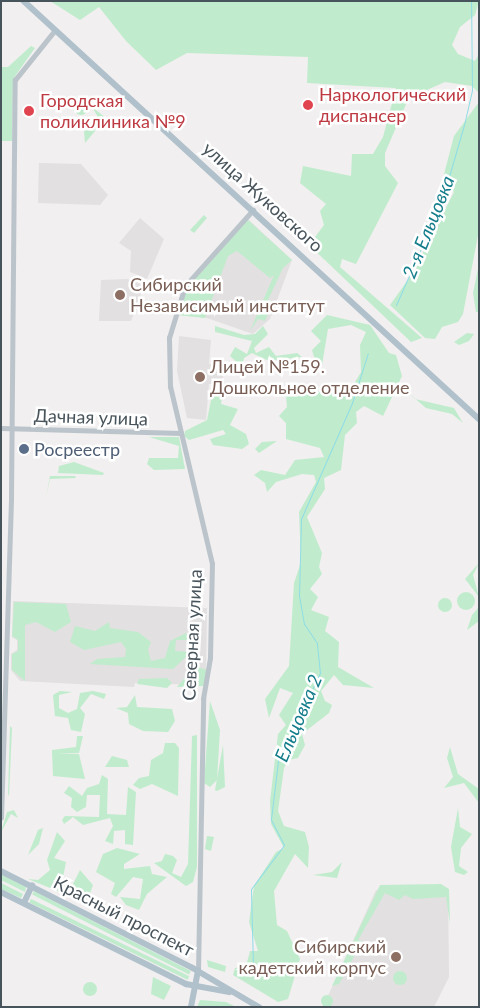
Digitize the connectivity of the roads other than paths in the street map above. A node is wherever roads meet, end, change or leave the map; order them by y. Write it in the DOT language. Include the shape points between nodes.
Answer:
graph roads {
  1 [pos="24,1"];
  2 [pos="55,30"];
  3 [pos="254,209"];
  4 [pos="479,419"];
  5 [pos="1,428"];
  6 [pos="10,428"];
  7 [pos="181,433"];
  8 [pos="1,818"];
  9 [pos="1,871"];
  10 [pos="32,886"];
  11 [pos="1,892"];
  12 [pos="24,903"];
  13 [pos="198,971"];
  14 [pos="197,988"];
  15 [pos="231,993"];
  16 [pos="190,1007"];
  17 [pos="259,1007"];
  1 -- 2 [label="main road, улица Жуковского"];
  2 -- 3 [label="main road, улица Жуковского"];
  2 -- 6 [label="street" via="15,80"];
  3 -- 4 [label="main road, улица Жуковского"];
  3 -- 7 [label="street, Северная улица" via="193,274 174,312 170,378"];
  5 -- 6 [label="street, Дачная улица"];
  6 -- 7 [label="street, Дачная улица"];
  6 -- 8 [label="street"];
  7 -- 13 [label="street, Северная улица" via="212,572 210,658 203,699"];
  9 -- 10 [label="main road, Красный проспект"];
  10 -- 12 [label="main road"];
  10 -- 13 [label="main road, Красный проспект"];
  11 -- 12 [label="main road, Красный проспект"];
  12 -- 14 [label="main road, Красный проспект"];
  13 -- 14 [label="main road, Северная улица"];
  13 -- 15 [label="main road, Красный проспект"];
  14 -- 15 [label="main road, Красный проспект"];
  14 -- 16 [label="main road, Северная улица"];
  15 -- 17 [label="main road, Красный проспект"];
}
